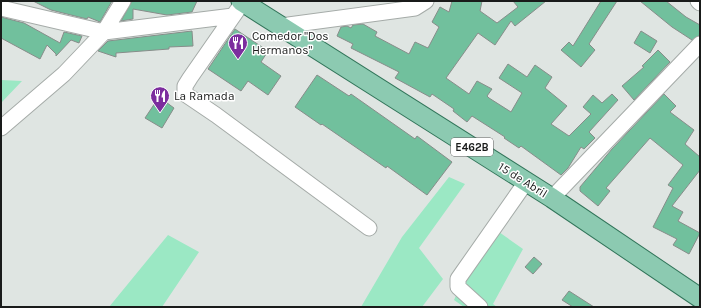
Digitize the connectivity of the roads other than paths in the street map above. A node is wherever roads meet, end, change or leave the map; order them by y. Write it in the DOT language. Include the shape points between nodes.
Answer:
graph roads {
  1 [pos="123,1"];
  2 [pos="426,1"];
  3 [pos="239,6"];
  4 [pos="1,8"];
  5 [pos="281,26"];
  6 [pos="104,32"];
  7 [pos="700,44"];
  8 [pos="1,128"];
  9 [pos="526,182"];
  10 [pos="552,198"];
  11 [pos="369,228"];
  12 [pos="700,298"];
  13 [pos="480,307"];
  1 -- 6 [label="street"];
  2 -- 5 [label="street" via="415,8"];
  3 -- 5 [label="main road, 15 de Abril / E462B"];
  3 -- 6 [label="street"];
  3 -- 11 [label="street" via="187,82 185,94"];
  4 -- 6 [label="street"];
  5 -- 9 [label="main road, 15 de Abril / E462B"];
  6 -- 8 [label="street" via="64,74"];
  7 -- 10 [label="street"];
  9 -- 10 [label="main road, 15 de Abril / E462B"];
  9 -- 13 [label="street" via="458,279 458,287"];
  10 -- 12 [label="main road, 15 de Abril / E462B"];
}
